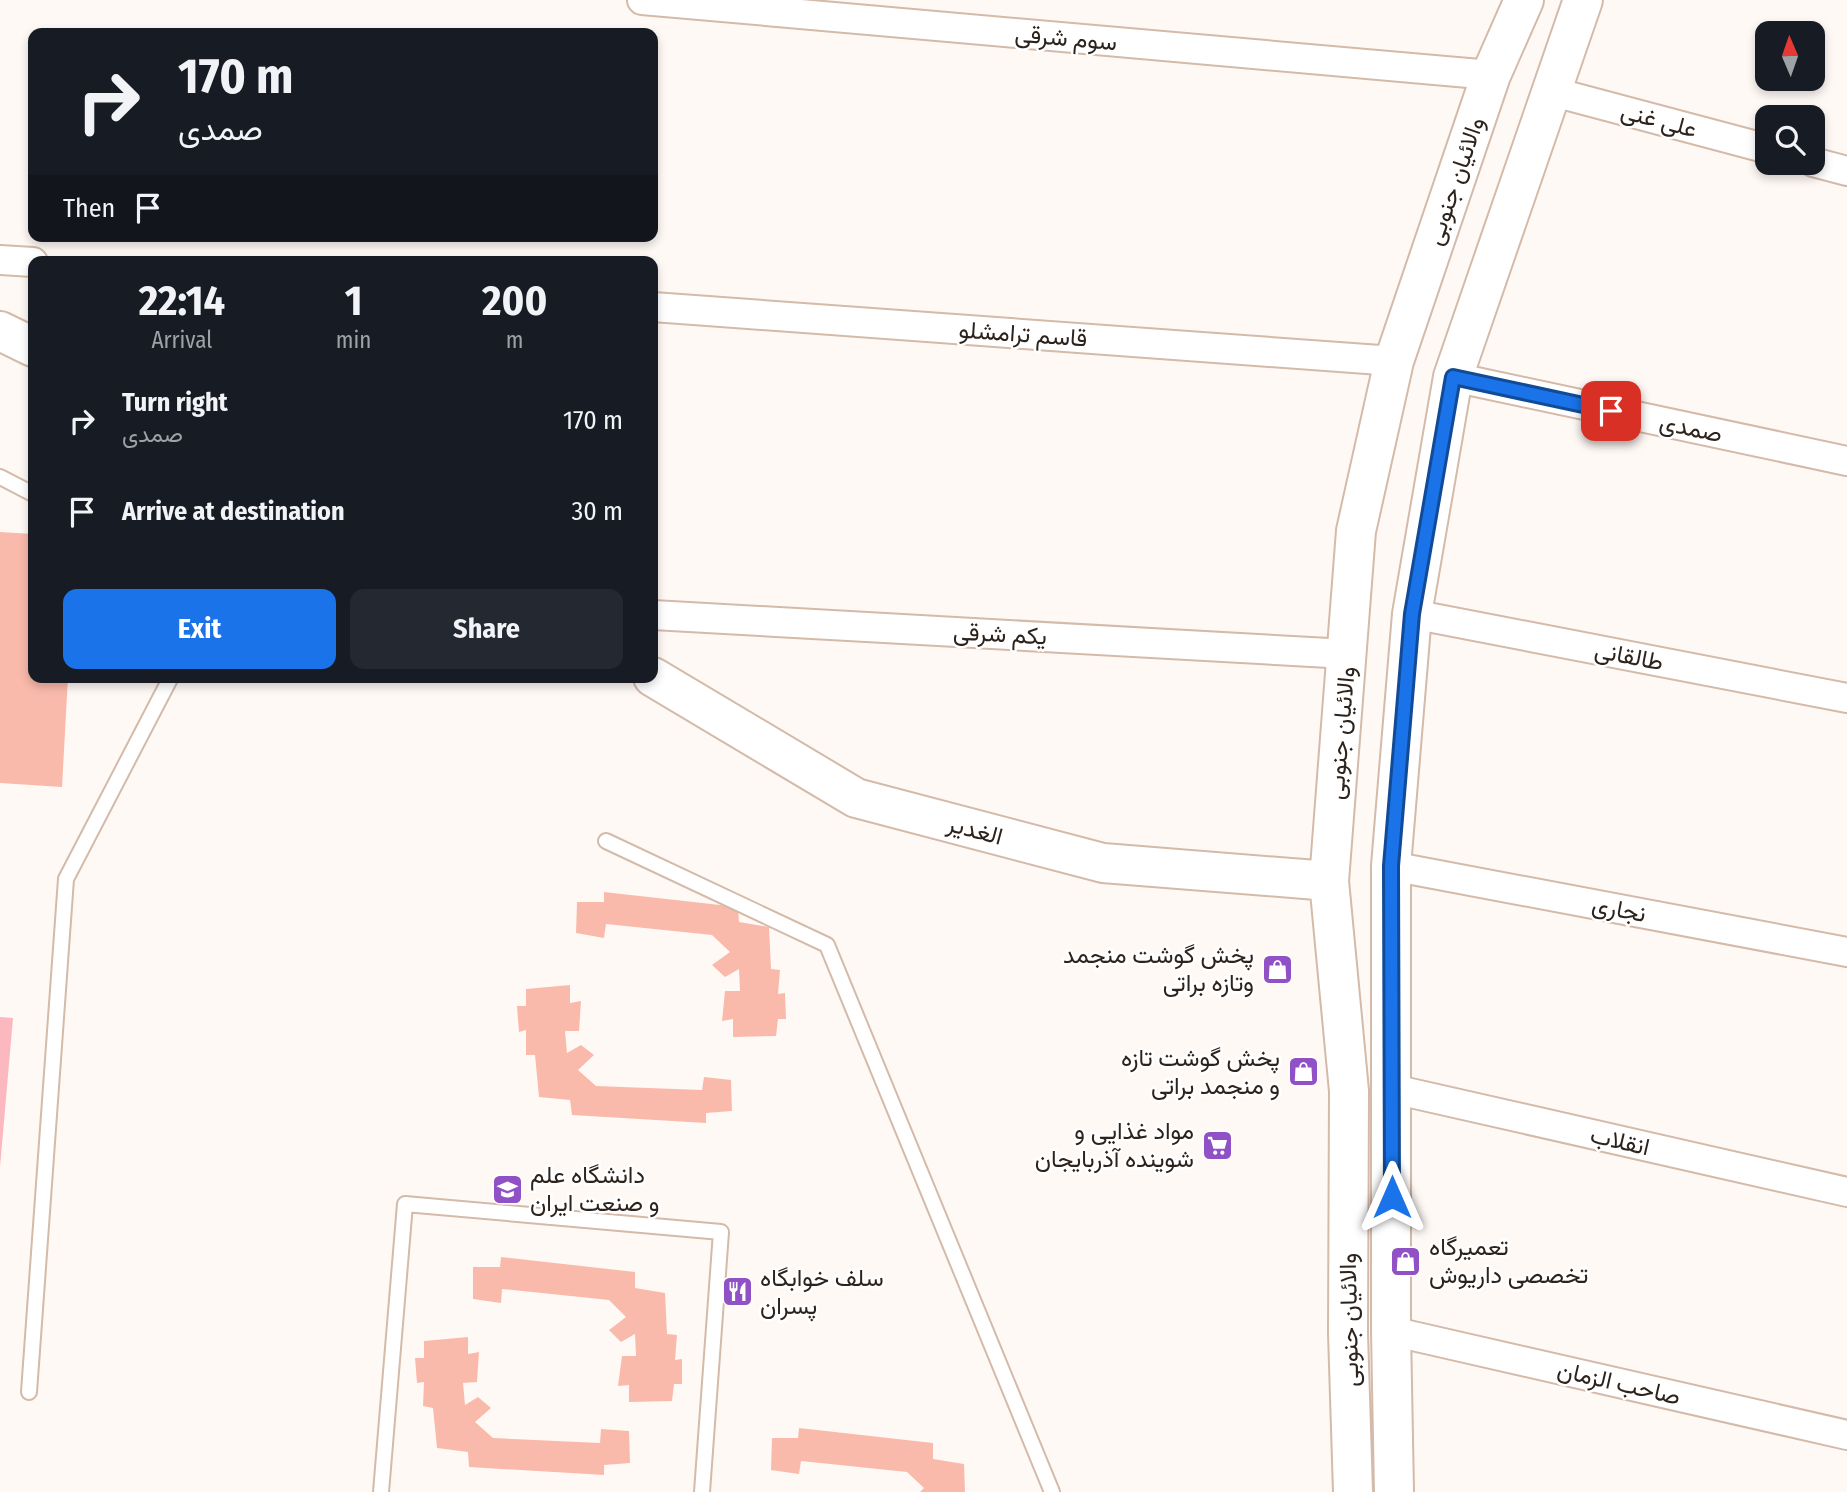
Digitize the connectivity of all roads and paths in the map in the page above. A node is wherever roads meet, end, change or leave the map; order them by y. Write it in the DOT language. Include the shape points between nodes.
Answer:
graph roads {
  1 [pos="642,0"];
  2 [pos="1524,0"];
  3 [pos="1583,0"];
  4 [pos="1492,75"];
  5 [pos="1550,91"];
  6 [pos="1755,146"];
  7 [pos="1825,165"];
  8 [pos="1847,171"];
  9 [pos="0,260"];
  10 [pos="28,262"];
  11 [pos="658,307"];
  12 [pos="0,331"];
  13 [pos="28,344"];
  14 [pos="1394,361"];
  15 [pos="1453,377"];
  16 [pos="1847,461"];
  17 [pos="0,477"];
  18 [pos="28,491"];
  19 [pos="1412,614"];
  20 [pos="658,615"];
  21 [pos="1347,654"];
  22 [pos="658,680"];
  23 [pos="168,683"];
  24 [pos="1847,698"];
  25 [pos="606,842"];
  26 [pos="1391,866"];
  27 [pos="1330,868"];
  28 [pos="1847,952"];
  29 [pos="1393,1089"];
  30 [pos="1847,1192"];
  31 [pos="1391,1331"];
  32 [pos="29,1392"];
  33 [pos="1847,1435"];
  34 [pos="381,1492"];
  35 [pos="702,1492"];
  36 [pos="1052,1492"];
  37 [pos="1353,1492"];
  38 [pos="1394,1492"];
  1 -- 4 [label="street, سوم شرقی"];
  2 -- 4 [label="main road, والائیان جنوبی"];
  3 -- 5 [label="main road, والائیان جنوبی"];
  4 -- 5 [label="main road"];
  4 -- 14 [label="main road, والائیان جنوبی"];
  5 -- 6 [label="street, علی غنی"];
  5 -- 15 [label="main road, والائیان جنوبی"];
  7 -- 8 [label="street"];
  9 -- 10 [label="street"];
  11 -- 14 [label="street, قاسم ترامشلو"];
  12 -- 13 [label="main road"];
  14 -- 21 [label="main road, والائیان جنوبی" via="1356,531"];
  15 -- 16 [label="street, صمدی"];
  15 -- 19 [label="main road, والائیان جنوبی"];
  17 -- 18 [label="lane"];
  19 -- 24 [label="street, طالقانی"];
  19 -- 26 [label="main road, والائیان جنوبی"];
  20 -- 21 [label="street, یکم شرقی"];
  21 -- 27 [label="main road, والائیان جنوبی"];
  22 -- 27 [label="main road, الغدیر" via="856,798 1103,863"];
  23 -- 32 [label="lane" via="66,879"];
  25 -- 36 [label="lane" via="827,945"];
  26 -- 27 [label="main road, الغدیر"];
  26 -- 28 [label="street, نجاری"];
  26 -- 29 [label="main road, والائیان جنوبی"];
  27 -- 37 [label="main road, والائیان جنوبی" via="1349,1091"];
  29 -- 30 [label="street, انقلاب"];
  29 -- 31 [label="main road, والائیان جنوبی"];
  31 -- 33 [label="street, صاحب الزمان"];
  31 -- 38 [label="main road, والائیان جنوبی"];
  34 -- 35 [label="lane" via="405,1204 721,1232"];
}
